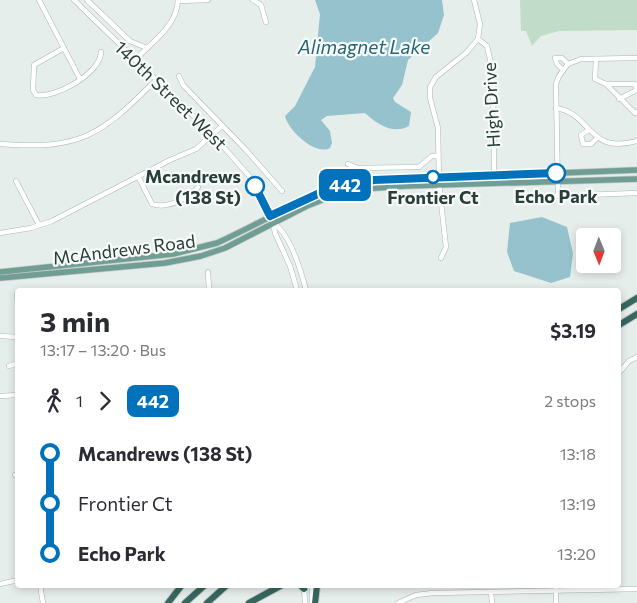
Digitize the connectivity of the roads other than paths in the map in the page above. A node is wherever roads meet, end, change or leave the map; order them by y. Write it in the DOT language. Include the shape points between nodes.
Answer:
graph roads {
  1 [pos="39,0"];
  2 [pos="74,0"];
  3 [pos="86,0"];
  4 [pos="178,0"];
  5 [pos="208,0"];
  6 [pos="253,0"];
  7 [pos="474,0"];
  8 [pos="266,22"];
  9 [pos="478,39"];
  10 [pos="64,48"];
  11 [pos="147,48"];
  12 [pos="101,52"];
  13 [pos="637,58"];
  14 [pos="596,59"];
  15 [pos="135,60"];
  16 [pos="568,64"];
  17 [pos="563,70"];
  18 [pos="179,76"];
  19 [pos="80,79"];
  20 [pos="156,80"];
  21 [pos="606,84"];
  22 [pos="619,99"];
  23 [pos="556,108"];
  24 [pos="637,112"];
  25 [pos="222,126"];
  26 [pos="589,130"];
  27 [pos="213,135"];
  28 [pos="597,138"];
  29 [pos="637,141"];
  30 [pos="0,144"];
  31 [pos="438,156"];
  32 [pos="348,164"];
  33 [pos="637,170"];
  34 [pos="556,173"];
  35 [pos="494,175"];
  36 [pos="138,176"];
  37 [pos="439,177"];
  38 [pos="637,179"];
  39 [pos="16,180"];
  40 [pos="557,181"];
  41 [pos="439,184"];
  42 [pos="198,187"];
  43 [pos="282,191"];
  44 [pos="637,193"];
  45 [pos="532,196"];
  46 [pos="558,196"];
  47 [pos="270,216"];
  48 [pos="273,223"];
  49 [pos="40,225"];
  50 [pos="0,232"];
  51 [pos="441,258"];
  52 [pos="0,272"];
  53 [pos="208,272"];
  54 [pos="0,278"];
  55 [pos="208,288"];
  56 [pos="296,288"];
  57 [pos="305,288"];
  58 [pos="637,298"];
  59 [pos="621,308"];
  60 [pos="637,314"];
  61 [pos="621,324"];
  62 [pos="0,336"];
  63 [pos="15,336"];
  64 [pos="637,356"];
  65 [pos="15,364"];
  66 [pos="9,366"];
  67 [pos="621,371"];
  68 [pos="15,395"];
  69 [pos="0,396"];
  70 [pos="15,581"];
  71 [pos="0,584"];
  72 [pos="40,588"];
  73 [pos="180,588"];
  74 [pos="202,588"];
  75 [pos="224,588"];
  76 [pos="276,588"];
  77 [pos="279,588"];
  78 [pos="303,588"];
  79 [pos="312,588"];
  80 [pos="316,588"];
  81 [pos="637,590"];
  82 [pos="556,591"];
  83 [pos="492,592"];
  84 [pos="267,593"];
  85 [pos="43,603"];
  86 [pos="168,603"];
  87 [pos="185,603"];
  88 [pos="207,603"];
  89 [pos="249,603"];
  90 [pos="305,603"];
  91 [pos="313,603"];
  92 [pos="398,603"];
  93 [pos="492,603"];
  94 [pos="556,603"];
  1 -- 10 [label="street"];
  2 -- 15 [label="street, 140th Street West"];
  3 -- 11 [label="street" via="130,41"];
  4 -- 5 [label="street"];
  4 -- 11 [label="street" via="172,23"];
  6 -- 8 [label="street" via="260,5"];
  7 -- 9 [label="street" via="480,24"];
  9 -- 31 [label="street" via="436,77 430,87 438,128"];
  9 -- 35 [label="street, High Drive" via="487,46 493,72"];
  10 -- 19 [label="street"];
  10 -- 19 [label="street" via="34,65 33,92 48,94"];
  11 -- 15 [label="street"];
  12 -- 19 [label="street" via="100,62"];
  13 -- 14 [label="street"];
  14 -- 16 [label="street" via="581,59"];
  14 -- 21 [label="street" via="596,79"];
  15 -- 20 [label="street, 140th Street West"];
  16 -- 17 [label="street"];
  16 -- 17 [label="street" via="562,58 555,58"];
  17 -- 23 [label="street" via="556,84"];
  18 -- 25 [label="street" via="183,85"];
  20 -- 27 [label="street, 140th Street West"];
  20 -- 30 [label="street" via="116,119 78,140 38,147"];
  21 -- 22 [label="street"];
  21 -- 22 [label="street" via="635,84 637,90"];
  22 -- 24 [label="street"];
  23 -- 26 [label="street" via="581,119"];
  23 -- 34 [label="street"];
  25 -- 27 [label="street"];
  25 -- 43 [label="street"];
  26 -- 28 [label="street"];
  26 -- 28 [label="street" via="581,135 583,144 591,144"];
  27 -- 36 [label="street" via="196,149 169,158"];
  27 -- 47 [label="street, 140th Street West" via="250,177"];
  28 -- 29 [label="street" via="614,144"];
  31 -- 32 [label="street" via="432,156 419,167 357,168"];
  31 -- 37 [label="street"];
  33 -- 34 [label="main road, McAndrews Road"];
  34 -- 35 [label="main road, McAndrews Road"];
  34 -- 40 [label="street"];
  35 -- 37 [label="main road, McAndrews Road"];
  36 -- 42 [label="street" via="152,204 160,207 192,195"];
  36 -- 49 [label="street"];
  37 -- 41 [label="street"];
  37 -- 47 [label="main road, McAndrews Road" via="388,178 348,184 314,195"];
  38 -- 40 [label="main road, McAndrews Road"];
  39 -- 49 [label="street"];
  40 -- 41 [label="main road, McAndrews Road"];
  40 -- 46 [label="street"];
  41 -- 48 [label="main road, McAndrews Road" via="384,186 349,192 307,206"];
  41 -- 51 [label="street" via="446,247"];
  44 -- 46 [label="street"];
  45 -- 46 [label="street"];
  47 -- 48 [label="street, 140th Street West"];
  47 -- 52 [label="main road, McAndrews Road" via="217,243 189,251"];
  48 -- 54 [label="main road, McAndrews Road" via="225,248 183,260"];
  48 -- 56 [label="street"];
  48 -- 57 [label="street" via="282,229"];
  49 -- 50 [label="street"];
  53 -- 55 [label="street"];
  58 -- 59 [label="highway"];
  60 -- 61 [label="highway"];
  62 -- 63 [label="street"];
  64 -- 67 [label="street"];
  65 -- 66 [label="street"];
  68 -- 69 [label="street"];
  70 -- 71 [label="street"];
  72 -- 85 [label="street"];
  73 -- 86 [label="highway"];
  74 -- 87 [label="highway"];
  75 -- 88 [label="highway"];
  76 -- 84 [label="highway"];
  77 -- 84 [label="highway"];
  78 -- 90 [label="street"];
  79 -- 91 [label="street"];
  80 -- 91 [label="highway"];
  81 -- 82 [label="street"];
  82 -- 83 [label="street"];
  82 -- 94 [label="street"];
  83 -- 92 [label="street" via="433,593"];
  83 -- 93 [label="street"];
  84 -- 89 [label="highway"];
}
